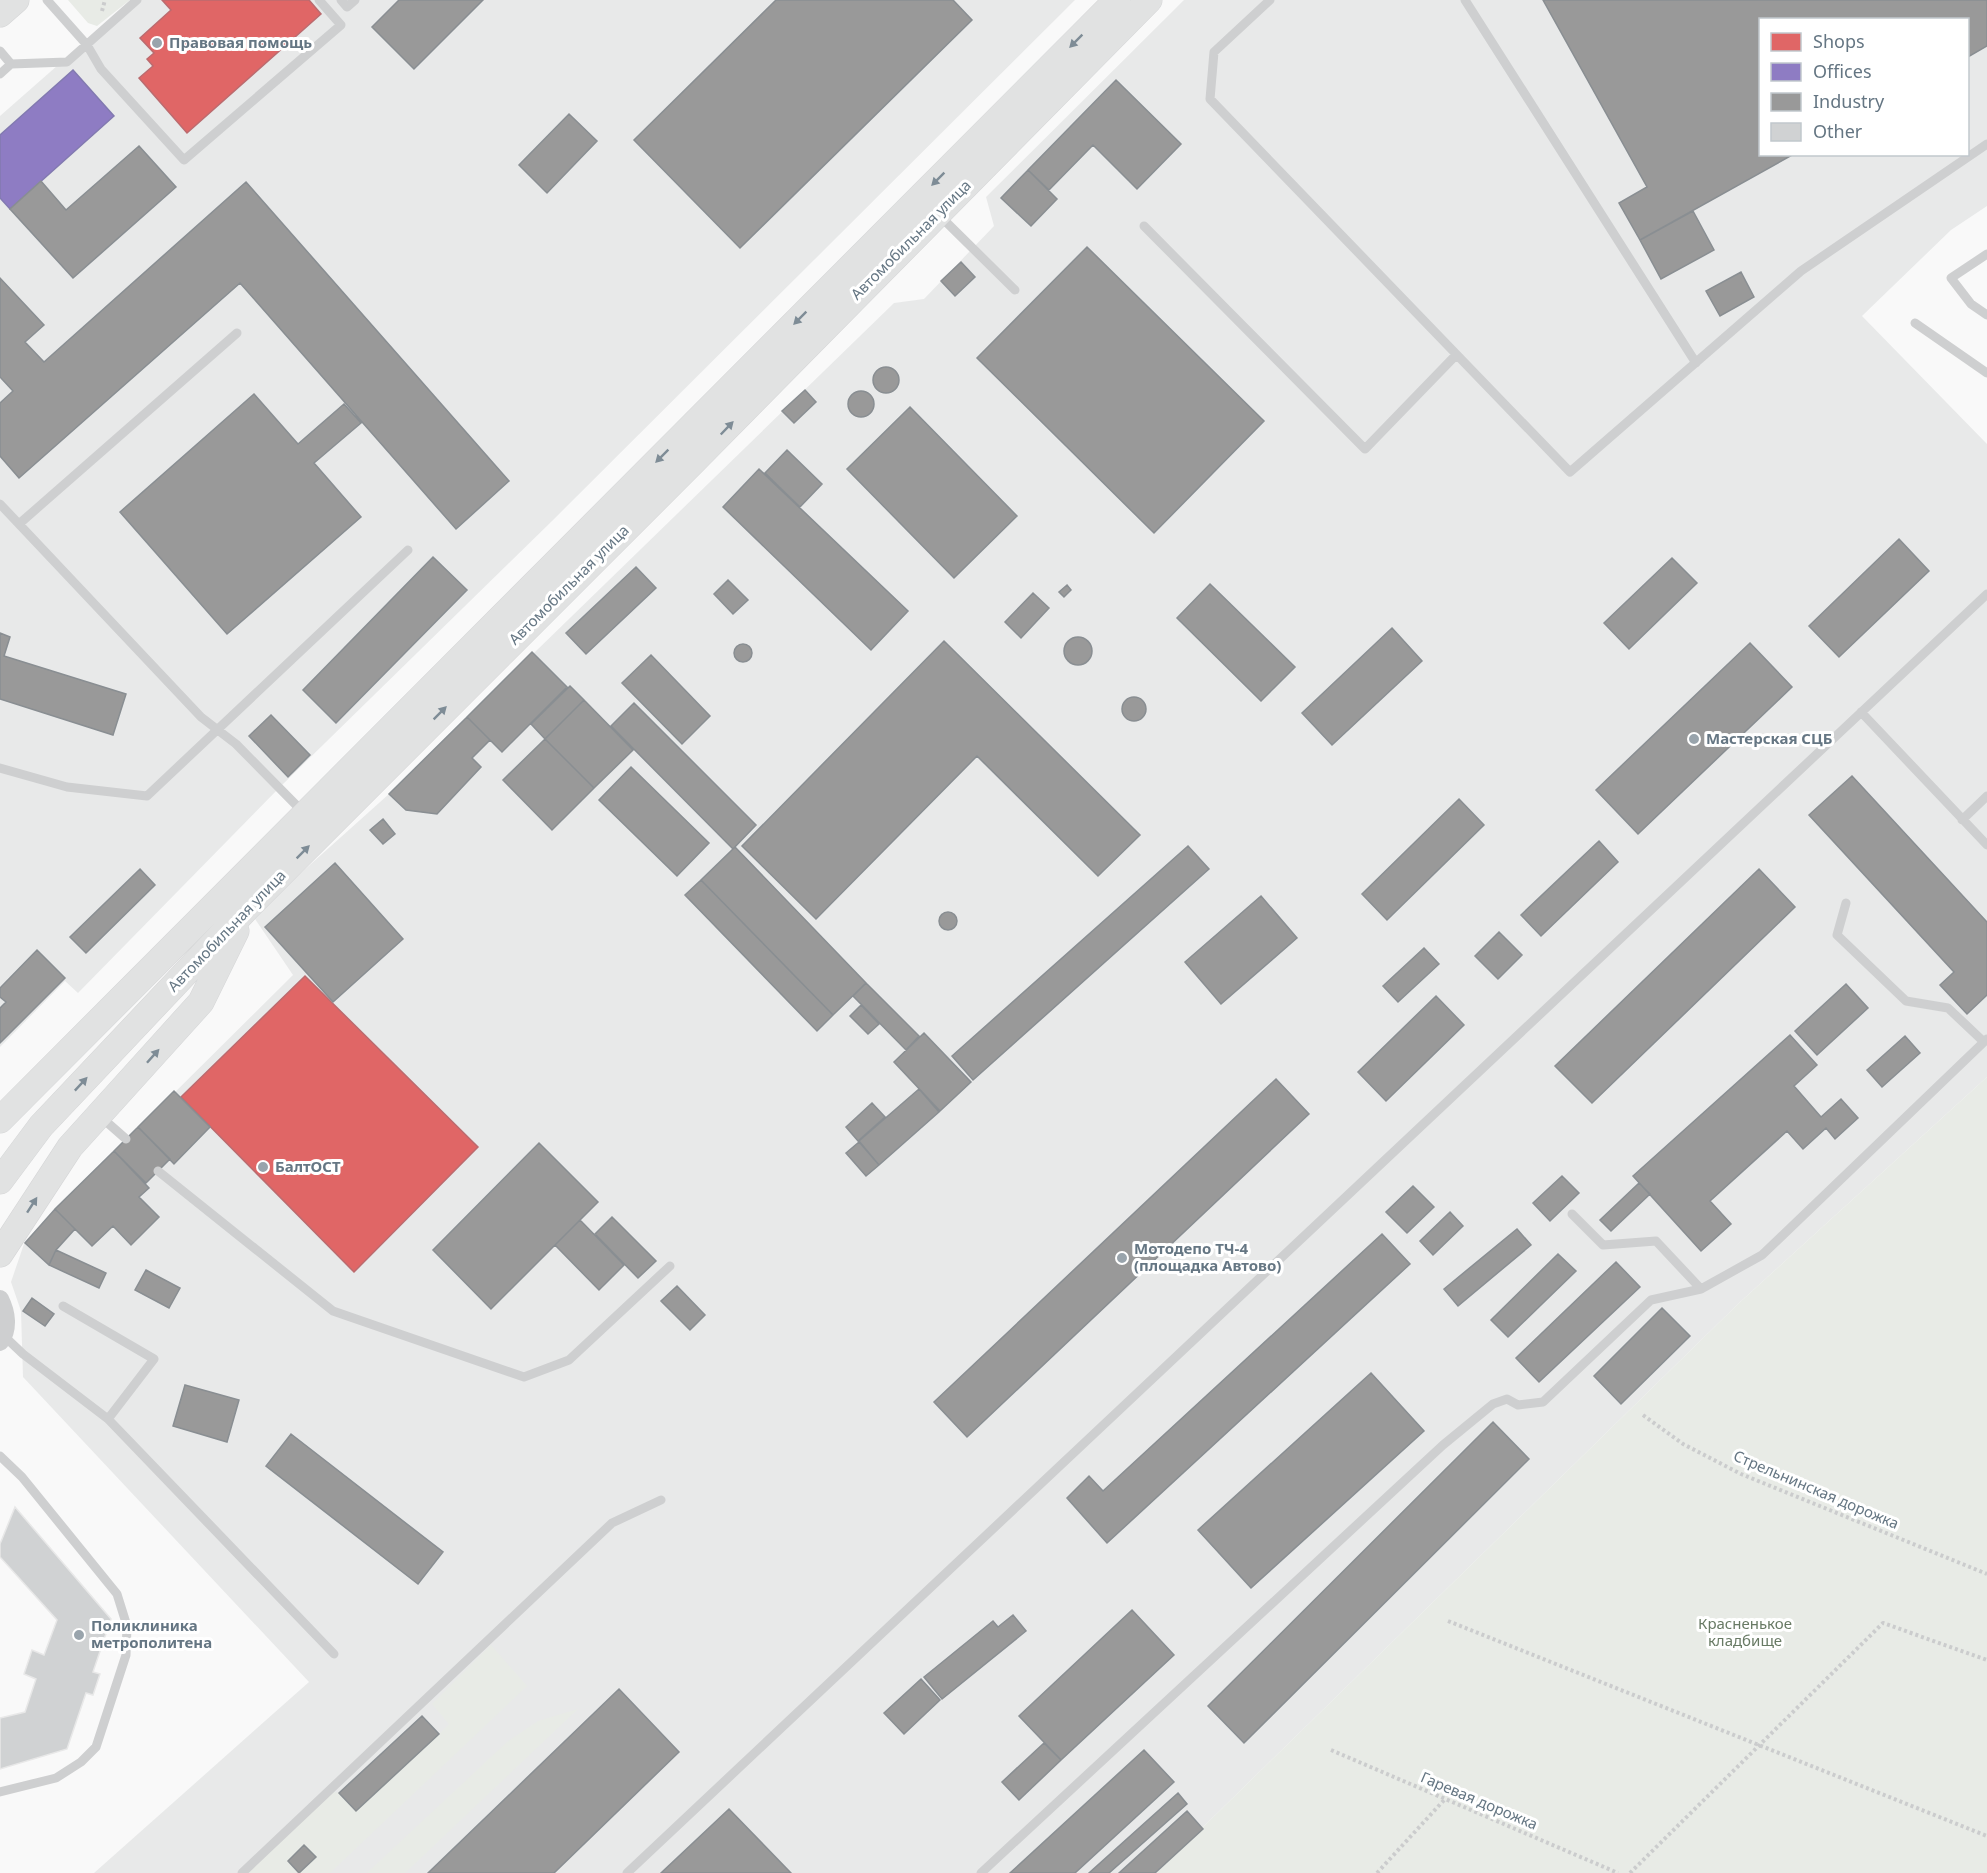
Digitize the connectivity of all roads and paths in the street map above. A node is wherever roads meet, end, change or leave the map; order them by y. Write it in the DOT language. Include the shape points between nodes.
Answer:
graph roads {
  1 [pos="16,0"];
  2 [pos="47,0"];
  3 [pos="137,0"];
  4 [pos="319,0"];
  5 [pos="356,0"];
  6 [pos="1117,0"];
  7 [pos="1149,0"];
  8 [pos="1270,0"];
  9 [pos="1465,0"];
  10 [pos="344,4"];
  11 [pos="0,14"];
  12 [pos="87,45"];
  13 [pos="0,51"];
  14 [pos="11,64"];
  15 [pos="0,74"];
  16 [pos="1987,144"];
  17 [pos="937,213"];
  18 [pos="1144,226"];
  19 [pos="1987,254"];
  20 [pos="1015,290"];
  21 [pos="1987,315"];
  22 [pos="1915,323"];
  23 [pos="237,333"];
  24 [pos="1456,354"];
  25 [pos="1696,363"];
  26 [pos="1987,373"];
  27 [pos="0,504"];
  28 [pos="20,524"];
  29 [pos="408,550"];
  30 [pos="1987,594"];
  31 [pos="1861,712"];
  32 [pos="217,729"];
  33 [pos="0,768"];
  34 [pos="1987,796"];
  35 [pos="304,813"];
  36 [pos="1962,820"];
  37 [pos="1987,845"];
  38 [pos="1846,903"];
  39 [pos="247,908"];
  40 [pos="1985,1041"];
  41 [pos="99,1115"];
  42 [pos="0,1120"];
  43 [pos="126,1139"];
  44 [pos="158,1171"];
  45 [pos="0,1181"];
  46 [pos="1572,1214"];
  47 [pos="0,1254"];
  48 [pos="670,1266"];
  49 [pos="1701,1289"];
  50 [pos="0,1299"];
  51 [pos="63,1306"];
  52 [pos="2,1339"];
  53 [pos="1643,1415"];
  54 [pos="108,1419"];
  55 [pos="0,1456"];
  56 [pos="661,1500"];
  57 [pos="1987,1574"];
  58 [pos="1448,1621"];
  59 [pos="334,1654"];
  60 [pos="1987,1660"];
  61 [pos="1759,1745"];
  62 [pos="1330,1750"];
  63 [pos="0,1792"];
  64 [pos="1445,1799"];
  65 [pos="1987,1836"];
  66 [pos="242,1873"];
  67 [pos="627,1873"];
  68 [pos="981,1873"];
  69 [pos="1377,1873"];
  70 [pos="1618,1873"];
  71 [pos="1630,1873"];
  1 -- 11 [label="main road"];
  2 -- 12 [label="lane"];
  3 -- 12 [label="lane"];
  4 -- 12 [label="lane" via="340,25 184,160 101,69"];
  5 -- 10 [label="lane"];
  6 -- 35 [label="main road, Автомобильная улица, one-way"];
  7 -- 17 [label="main road, Автомобильная улица"];
  8 -- 24 [label="lane" via="1214,52 1210,99"];
  9 -- 25 [label="lane"];
  12 -- 14 [label="lane" via="67,62"];
  13 -- 14 [label="lane"];
  14 -- 15 [label="lane"];
  16 -- 25 [label="lane" via="1801,271"];
  17 -- 20 [label="lane"];
  39 -- 17 [label="main road, Автомобильная улица, one-way"];
  18 -- 24 [label="lane" via="1365,449"];
  19 -- 21 [label="lane" via="1951,278 1971,304"];
  22 -- 26 [label="lane"];
  23 -- 28 [label="lane"];
  24 -- 25 [label="lane" via="1570,472"];
  27 -- 28 [label="lane"];
  28 -- 32 [label="lane" via="201,717"];
  29 -- 32 [label="lane"];
  30 -- 31 [label="lane"];
  31 -- 36 [label="lane"];
  31 -- 67 [label="lane"];
  32 -- 33 [label="lane" via="147,796 67,787"];
  32 -- 35 [label="lane"];
  34 -- 36 [label="lane"];
  35 -- 42 [label="main road, Автомобильная улица"];
  36 -- 37 [label="lane"];
  38 -- 40 [label="lane" via="1837,935 1906,1001 1948,1008"];
  41 -- 39 [label="main road, one-way" via="201,1002"];
  45 -- 39 [label="main road, Автомобильная улица, one-way" via="40,1126"];
  40 -- 49 [label="lane" via="1762,1255"];
  41 -- 43 [label="lane"];
  47 -- 41 [label="main road, one-way" via="70,1147"];
  44 -- 48 [label="lane" via="333,1311 524,1377 569,1360"];
  46 -- 49 [label="lane" via="1603,1245 1656,1241"];
  49 -- 68 [label="lane" via="1651,1300 1543,1402 1518,1405 1507,1399 1493,1404 1443,1445"];
  50 -- 52 [label="street" via="6,1319"];
  51 -- 54 [label="lane" via="154,1359"];
  52 -- 54 [label="lane"];
  53 -- 57 [label="path, Стрельнинская дорожка" via="1683,1444 1741,1474"];
  54 -- 59 [label="lane"];
  55 -- 63 [label="lane" via="22,1477 117,1594 127,1626 126,1655 96,1747 56,1778"];
  56 -- 66 [label="lane" via="612,1523"];
  58 -- 61 [label="path"];
  60 -- 61 [label="path" via="1883,1623"];
  61 -- 65 [label="path"];
  61 -- 71 [label="path"];
  62 -- 64 [label="path, Гаревая дорожка"];
  64 -- 69 [label="path"];
  64 -- 70 [label="path, Гаревая дорожка"];
}
